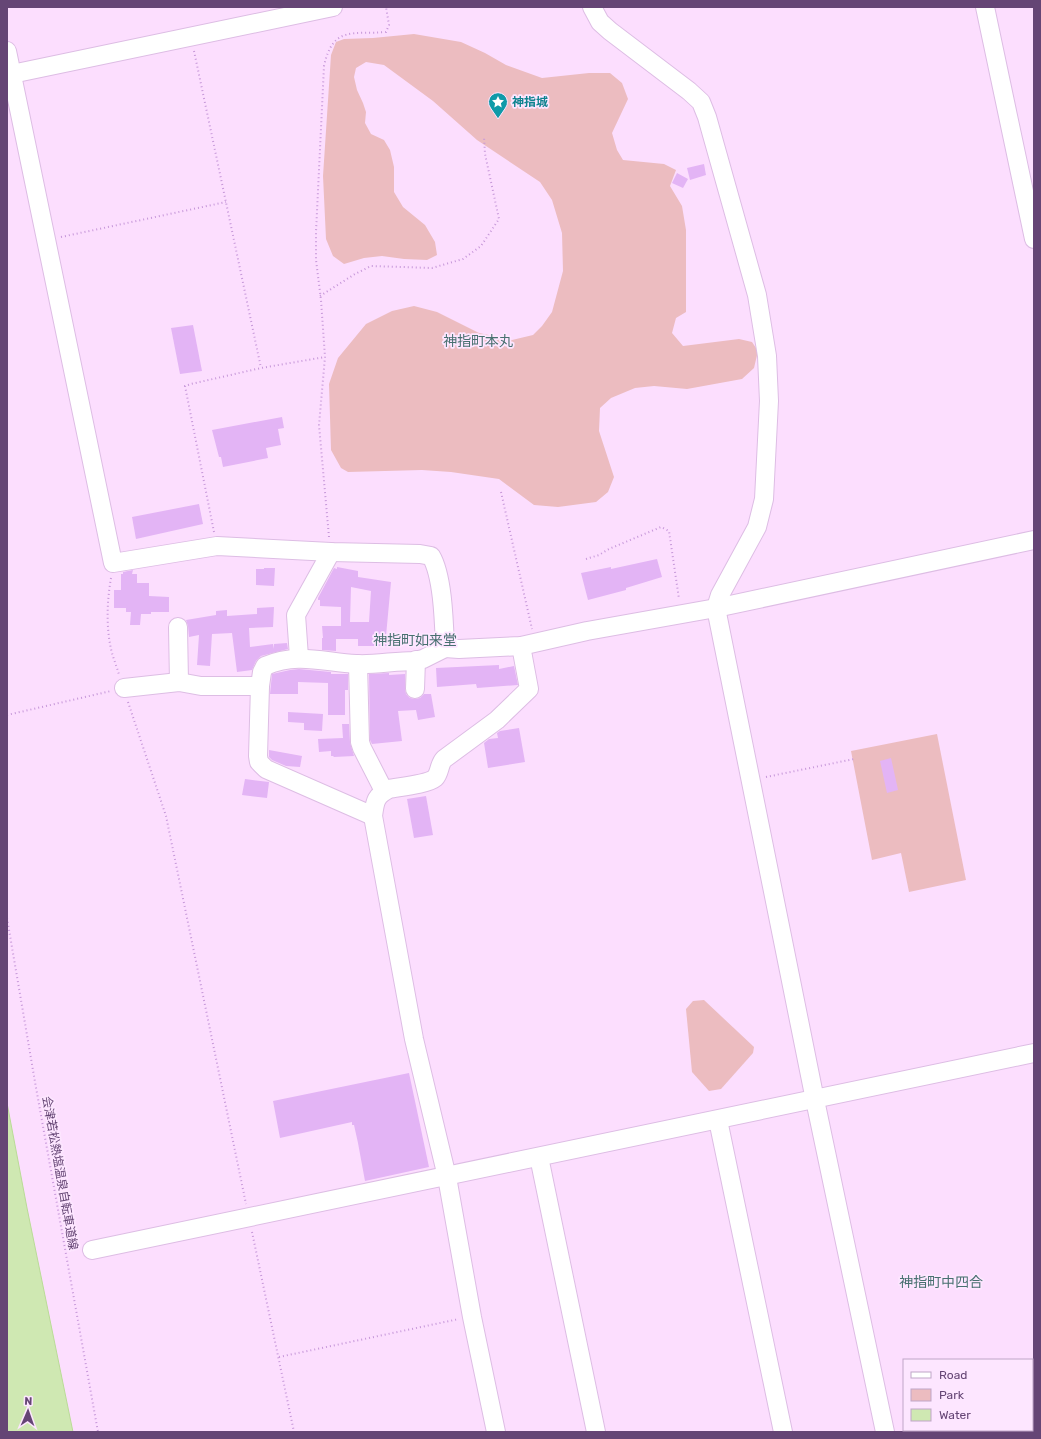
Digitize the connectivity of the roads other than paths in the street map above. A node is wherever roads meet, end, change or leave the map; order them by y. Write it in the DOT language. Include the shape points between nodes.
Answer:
graph roads {
  1 [pos="333,7"];
  2 [pos="592,7"];
  3 [pos="985,7"];
  4 [pos="7,51"];
  5 [pos="9,74"];
  6 [pos="1034,239"];
  7 [pos="1034,540"];
  8 [pos="331,552"];
  9 [pos="716,608"];
  10 [pos="178,627"];
  11 [pos="528,644"];
  12 [pos="444,648"];
  13 [pos="299,657"];
  14 [pos="416,660"];
  15 [pos="358,664"];
  16 [pos="179,682"];
  17 [pos="260,686"];
  18 [pos="124,688"];
  19 [pos="415,689"];
  20 [pos="384,791"];
  21 [pos="373,816"];
  22 [pos="1034,1053"];
  23 [pos="815,1100"];
  24 [pos="718,1120"];
  25 [pos="539,1156"];
  26 [pos="447,1177"];
  27 [pos="92,1250"];
  28 [pos="496,1432"];
  29 [pos="596,1432"];
  30 [pos="784,1432"];
  31 [pos="885,1432"];
  1 -- 5 [label="street"];
  2 -- 9 [label="street" via="600,22 610,31 701,102 757,295 767,356 769,401 764,499 757,526 720,595"];
  3 -- 6 [label="street"];
  4 -- 5 [label="street"];
  5 -- 8 [label="street" via="113,563 217,546"];
  7 -- 9 [label="street"];
  8 -- 12 [label="street" via="431,556 436,565 440,588"];
  8 -- 13 [label="street" via="296,615"];
  9 -- 11 [label="street"];
  9 -- 23 [label="street"];
  10 -- 16 [label="street"];
  11 -- 12 [label="street"];
  11 -- 20 [label="street" via="528,689 498,720 444,758 436,777 430,781"];
  12 -- 14 [label="street"];
  13 -- 15 [label="street"];
  13 -- 17 [label="street" via="265,666"];
  14 -- 15 [label="street"];
  14 -- 19 [label="street"];
  15 -- 20 [label="street" via="360,742"];
  16 -- 17 [label="street" via="201,686"];
  16 -- 18 [label="street"];
  17 -- 21 [label="street" via="259,762 266,769"];
  20 -- 21 [label="street" via="376,800"];
  21 -- 26 [label="street" via="414,1039"];
  22 -- 23 [label="street"];
  23 -- 24 [label="street"];
  23 -- 31 [label="street"];
  24 -- 25 [label="street"];
  24 -- 30 [label="street"];
  25 -- 26 [label="street"];
  25 -- 29 [label="street"];
  26 -- 27 [label="street"];
  26 -- 28 [label="street"];
}
